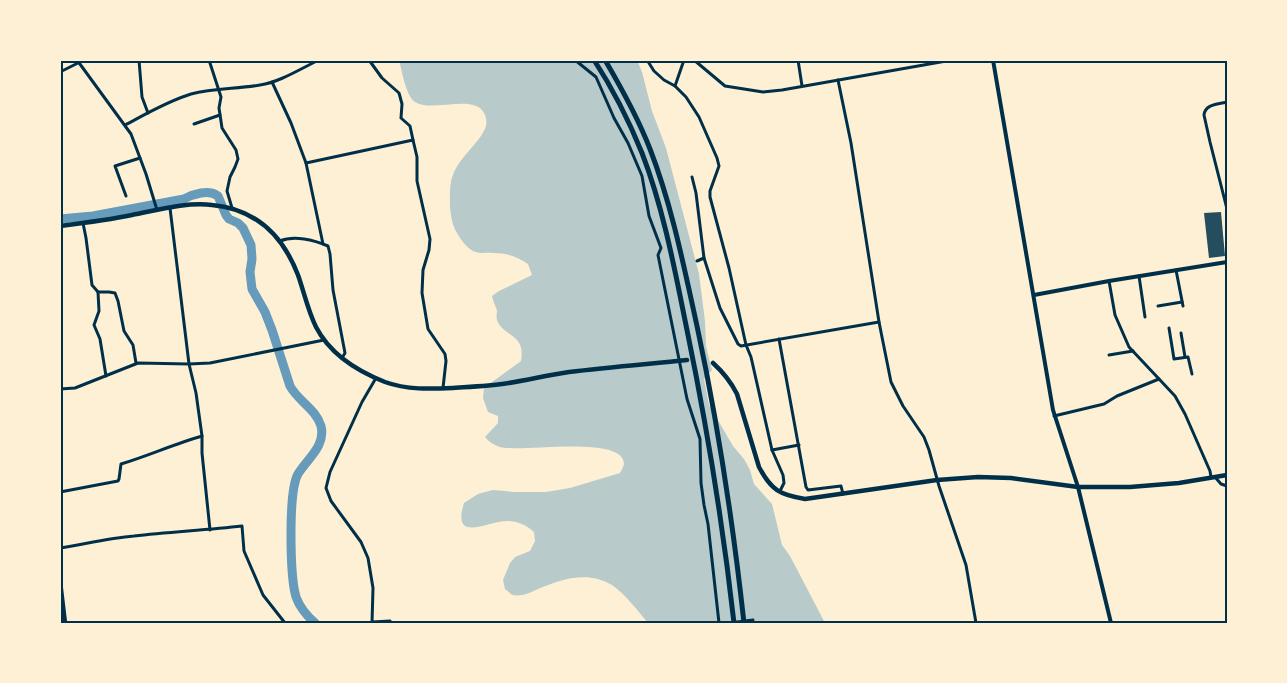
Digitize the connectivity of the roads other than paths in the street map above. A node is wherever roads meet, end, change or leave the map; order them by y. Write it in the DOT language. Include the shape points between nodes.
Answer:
graph roads {
  1 [pos="84,60"];
  2 [pos="139,60"];
  3 [pos="209,60"];
  4 [pos="319,60"];
  5 [pos="369,60"];
  6 [pos="575,60"];
  7 [pos="594,60"];
  8 [pos="605,60"];
  9 [pos="647,60"];
  10 [pos="684,60"];
  11 [pos="694,60"];
  12 [pos="798,60"];
  13 [pos="952,60"];
  14 [pos="993,60"];
  15 [pos="78,61"];
  16 [pos="60,72"];
  17 [pos="838,80"];
  18 [pos="272,82"];
  19 [pos="675,86"];
  20 [pos="802,86"];
  21 [pos="218,90"];
  22 [pos="1227,102"];
  23 [pos="148,113"];
  24 [pos="220,115"];
  25 [pos="194,124"];
  26 [pos="125,125"];
  27 [pos="413,140"];
  28 [pos="140,158"];
  29 [pos="306,163"];
  30 [pos="692,177"];
  31 [pos="126,196"];
  32 [pos="156,208"];
  33 [pos="170,208"];
  34 [pos="230,208"];
  35 [pos="1227,209"];
  36 [pos="83,223"];
  37 [pos="60,226"];
  38 [pos="280,241"];
  39 [pos="323,244"];
  40 [pos="704,258"];
  41 [pos="697,261"];
  42 [pos="1227,262"];
  43 [pos="1176,270"];
  44 [pos="1139,276"];
  45 [pos="1109,281"];
  46 [pos="98,292"];
  47 [pos="1034,295"];
  48 [pos="1158,306"];
  49 [pos="1145,317"];
  50 [pos="879,322"];
  51 [pos="1169,328"];
  52 [pos="1181,333"];
  53 [pos="779,339"];
  54 [pos="324,340"];
  55 [pos="746,345"];
  56 [pos="1133,351"];
  57 [pos="1109,355"];
  58 [pos="1185,357"];
  59 [pos="342,358"];
  60 [pos="687,360"];
  61 [pos="679,361"];
  62 [pos="136,363"];
  63 [pos="713,363"];
  64 [pos="189,364"];
  65 [pos="1192,374"];
  66 [pos="106,376"];
  67 [pos="376,378"];
  68 [pos="1159,379"];
  69 [pos="442,388"];
  70 [pos="60,389"];
  71 [pos="1054,416"];
  72 [pos="202,436"];
  73 [pos="799,445"];
  74 [pos="772,450"];
  75 [pos="1227,475"];
  76 [pos="1213,477"];
  77 [pos="938,480"];
  78 [pos="1227,486"];
  79 [pos="1078,487"];
  80 [pos="60,492"];
  81 [pos="779,492"];
  82 [pos="843,495"];
  83 [pos="210,530"];
  84 [pos="60,548"];
  85 [pos="60,581"];
  86 [pos="753,620"];
  87 [pos="372,622"];
  88 [pos="65,623"];
  89 [pos="285,623"];
  90 [pos="391,623"];
  91 [pos="719,623"];
  92 [pos="729,623"];
  93 [pos="734,623"];
  94 [pos="744,623"];
  95 [pos="976,623"];
  96 [pos="1111,623"];
  1 -- 15 [label="street"];
  2 -- 23 [label="street" via="142,97"];
  3 -- 21 [label="street"];
  4 -- 18 [label="street"];
  5 -- 27 [label="street" via="399,93 401,118 410,126"];
  6 -- 61 [label="street" via="596,77 642,176 649,216 661,248 658,255 664,269"];
  7 -- 93 [label="highway" via="642,154 669,247 704,415"];
  8 -- 94 [label="highway" via="651,150 679,248 714,410"];
  9 -- 19 [label="street" via="654,71"];
  10 -- 19 [label="street"];
  11 -- 20 [label="street" via="725,86 763,92"];
  12 -- 20 [label="street"];
  13 -- 17 [label="street"];
  14 -- 47 [label="street"];
  15 -- 16 [label="street"];
  15 -- 26 [label="street"];
  17 -- 20 [label="street"];
  17 -- 50 [label="street"];
  18 -- 21 [label="street"];
  18 -- 29 [label="street"];
  19 -- 55 [label="street" via="694,108 717,158 710,197"];
  21 -- 23 [label="street" via="194,93"];
  21 -- 24 [label="street"];
  22 -- 35 [label="street" via="1209,106 1204,115"];
  23 -- 26 [label="street"];
  24 -- 25 [label="street"];
  24 -- 34 [label="street" via="222,128 238,159 227,191"];
  26 -- 28 [label="street"];
  27 -- 29 [label="street"];
  27 -- 69 [label="street" via="430,239 423,270 423,302 428,329 446,361"];
  28 -- 31 [label="street" via="115,166"];
  28 -- 32 [label="street"];
  29 -- 39 [label="street"];
  30 -- 40 [label="street"];
  32 -- 33 [label="main road"];
  32 -- 36 [label="main road"];
  33 -- 34 [label="main road"];
  33 -- 64 [label="street"];
  34 -- 38 [label="main road" via="254,217"];
  36 -- 37 [label="main road"];
  36 -- 46 [label="street" via="92,285"];
  38 -- 39 [label="street" via="287,238"];
  38 -- 54 [label="main road"];
  39 -- 59 [label="street" via="330,254 345,353"];
  40 -- 41 [label="street"];
  40 -- 55 [label="street" via="720,309 738,344"];
  42 -- 43 [label="street"];
  43 -- 44 [label="street"];
  43 -- 48 [label="street" via="1183,304"];
  44 -- 45 [label="street"];
  44 -- 49 [label="street"];
  45 -- 47 [label="street"];
  45 -- 56 [label="street" via="1115,315"];
  46 -- 62 [label="street" via="115,293"];
  46 -- 66 [label="street" via="99,311 94,324"];
  47 -- 71 [label="street"];
  50 -- 53 [label="street"];
  50 -- 77 [label="street" via="891,382 924,437"];
  51 -- 58 [label="street" via="1174,359"];
  52 -- 58 [label="street"];
  53 -- 55 [label="street"];
  53 -- 73 [label="street"];
  54 -- 59 [label="main road"];
  54 -- 64 [label="street"];
  55 -- 74 [label="street"];
  56 -- 57 [label="street"];
  56 -- 68 [label="street"];
  58 -- 65 [label="street"];
  59 -- 67 [label="main road"];
  60 -- 61 [label="main road"];
  61 -- 69 [label="main road"];
  61 -- 91 [label="street" via="700,439 701,483"];
  62 -- 64 [label="street"];
  62 -- 66 [label="street"];
  63 -- 81 [label="main road" via="732,384 759,467"];
  64 -- 72 [label="street"];
  66 -- 70 [label="street" via="75,388"];
  67 -- 69 [label="main road" via="402,386"];
  67 -- 87 [label="street" via="326,488 368,558 373,588"];
  68 -- 71 [label="street" via="1104,404"];
  68 -- 76 [label="street" via="1183,409"];
  71 -- 79 [label="street"];
  72 -- 80 [label="street" via="121,464 118,481"];
  72 -- 83 [label="street"];
  73 -- 74 [label="street"];
  73 -- 82 [label="street" via="808,490 841,486"];
  74 -- 81 [label="street" via="783,476"];
  75 -- 76 [label="main road"];
  76 -- 78 [label="street"];
  76 -- 79 [label="main road" via="1151,486"];
  77 -- 79 [label="main road" via="996,477"];
  77 -- 82 [label="main road"];
  77 -- 95 [label="street" via="966,565"];
  79 -- 96 [label="street"];
  81 -- 82 [label="main road" via="805,499"];
  83 -- 84 [label="street" via="100,540"];
  83 -- 89 [label="street" via="242,526 244,551 263,595"];
  85 -- 88 [label="main road"];
  86 -- 92 [label="street"];
  87 -- 90 [label="street"];
}
